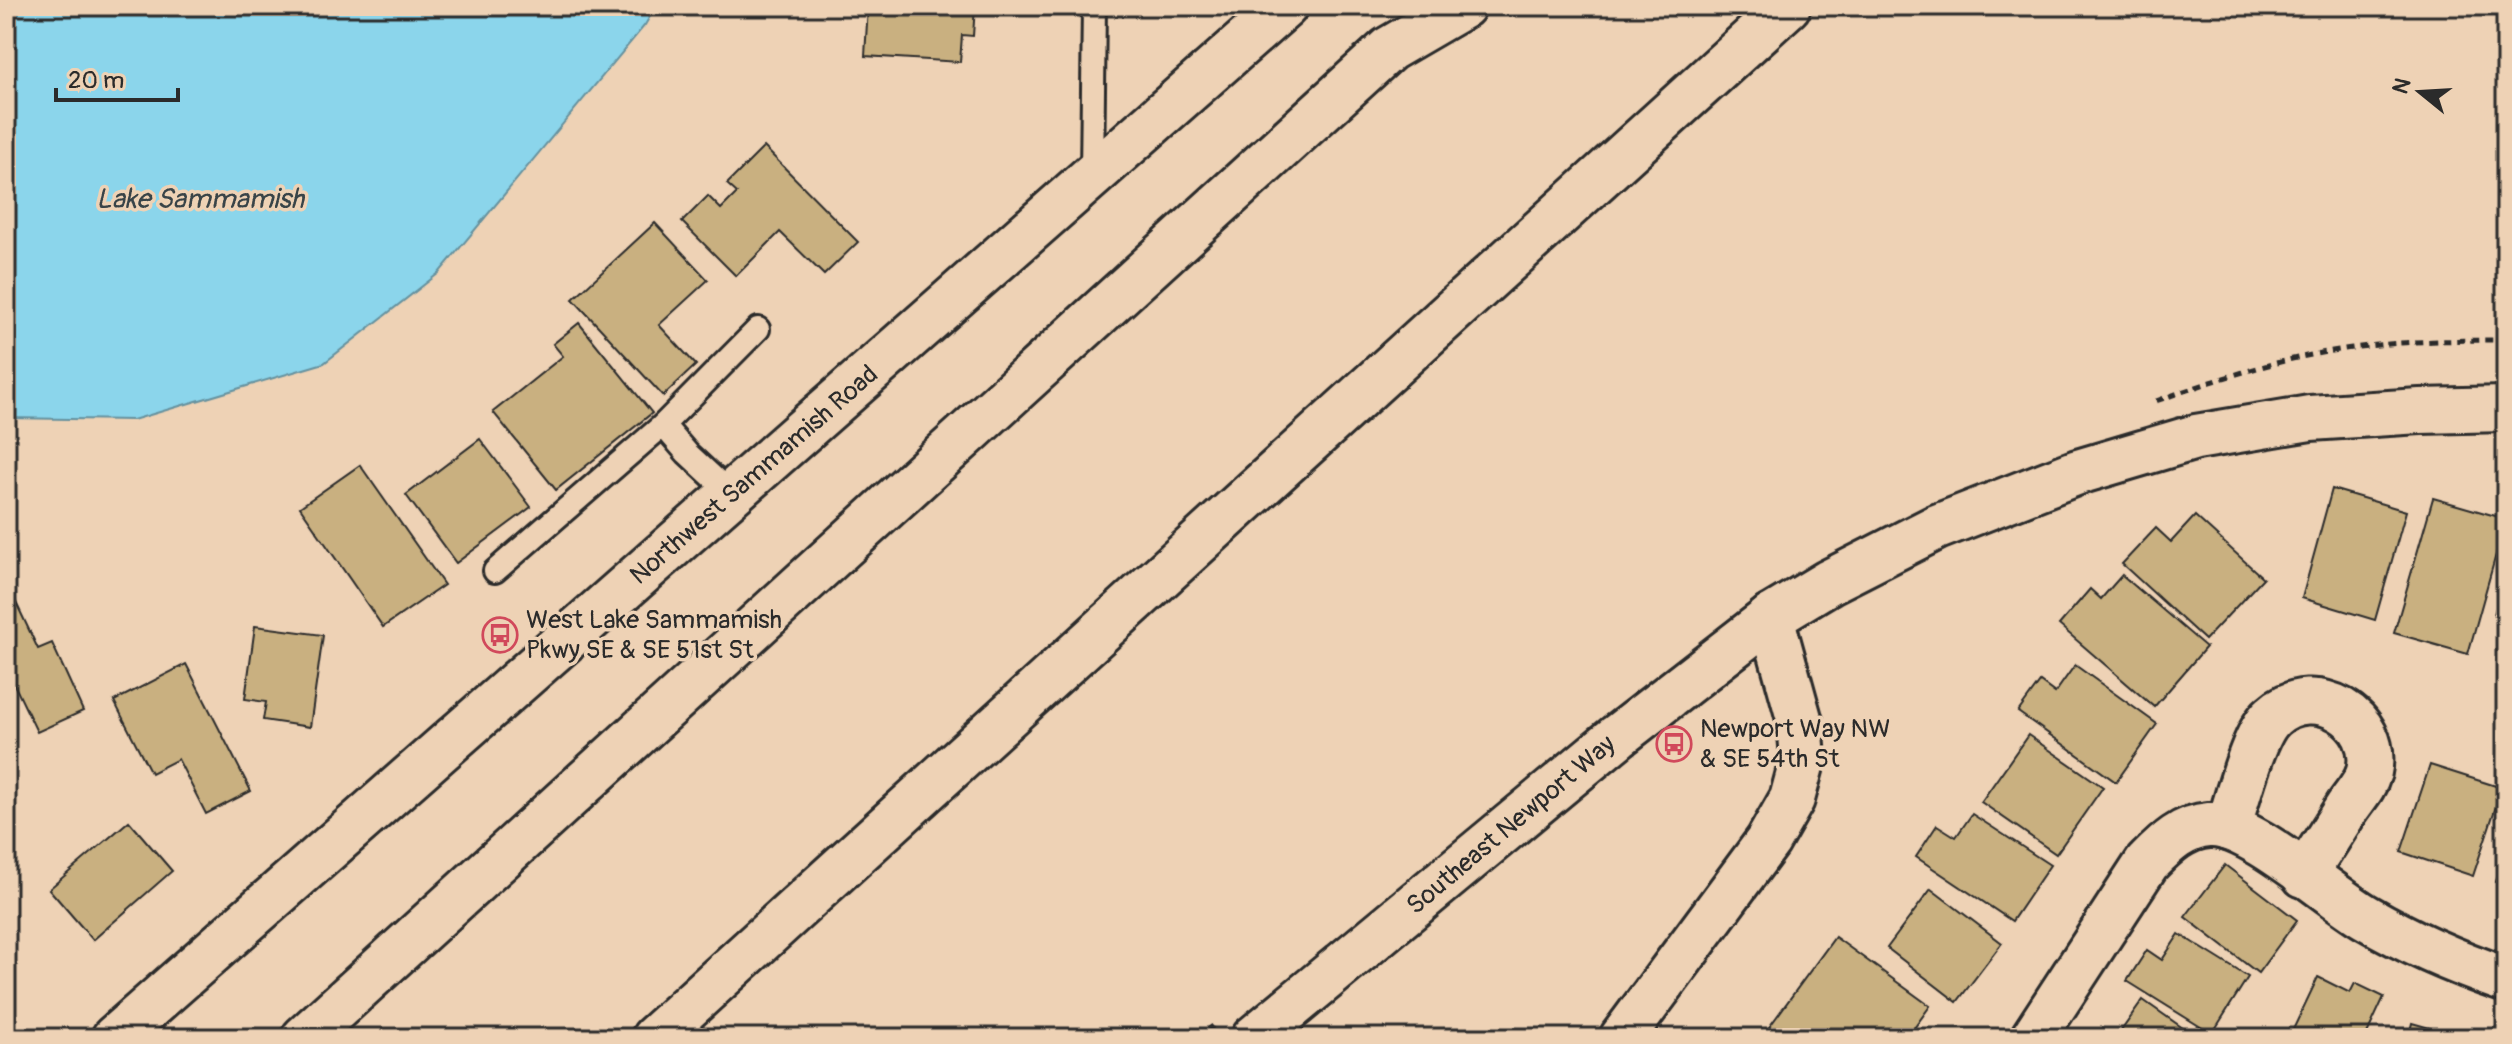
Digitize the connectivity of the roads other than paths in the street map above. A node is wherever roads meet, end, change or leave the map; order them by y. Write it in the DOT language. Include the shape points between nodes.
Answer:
graph roads {
  1 [pos="1094,6"];
  2 [pos="1285,6"];
  3 [pos="1463,6"];
  4 [pos="1788,6"];
  5 [pos="1092,176"];
  6 [pos="758,329"];
  7 [pos="2506,409"];
  8 [pos="663,425"];
  9 [pos="731,494"];
  10 [pos="495,571"];
  11 [pos="1771,617"];
  12 [pos="2228,828"];
  13 [pos="2304,875"];
  14 [pos="2506,980"];
  15 [pos="114,1038"];
  16 [pos="304,1038"];
  17 [pos="654,1038"];
  18 [pos="1254,1038"];
  19 [pos="1622,1038"];
  20 [pos="2033,1038"];
  1 -- 5 [label="lane"];
  2 -- 5 [label="main road, Northwest Sammamish Road"];
  3 -- 16 [label="main road" via="1389,49"];
  4 -- 17 [label="main road"];
  5 -- 9 [label="main road, Northwest Sammamish Road"];
  6 -- 8 [label="lane"];
  7 -- 11 [label="main road, Southeast Newport Way" via="2310,418 2196,437 2078,472 1937,527"];
  8 -- 9 [label="lane"];
  8 -- 10 [label="lane"];
  9 -- 15 [label="main road, Northwest Sammamish Road"];
  11 -- 18 [label="main road, Southeast Newport Way" via="1618,736"];
  11 -- 19 [label="main road" via="1800,722 1803,758 1792,799 1768,841"];
  12 -- 13 [label="main road" via="2250,836"];
  12 -- 13 [label="main road" via="2261,731 2273,716 2305,701 2341,708 2365,734 2369,770"];
  12 -- 20 [label="main road" via="2209,825 2185,831 2147,863"];
  13 -- 14 [label="main road" via="2364,917"];
}
